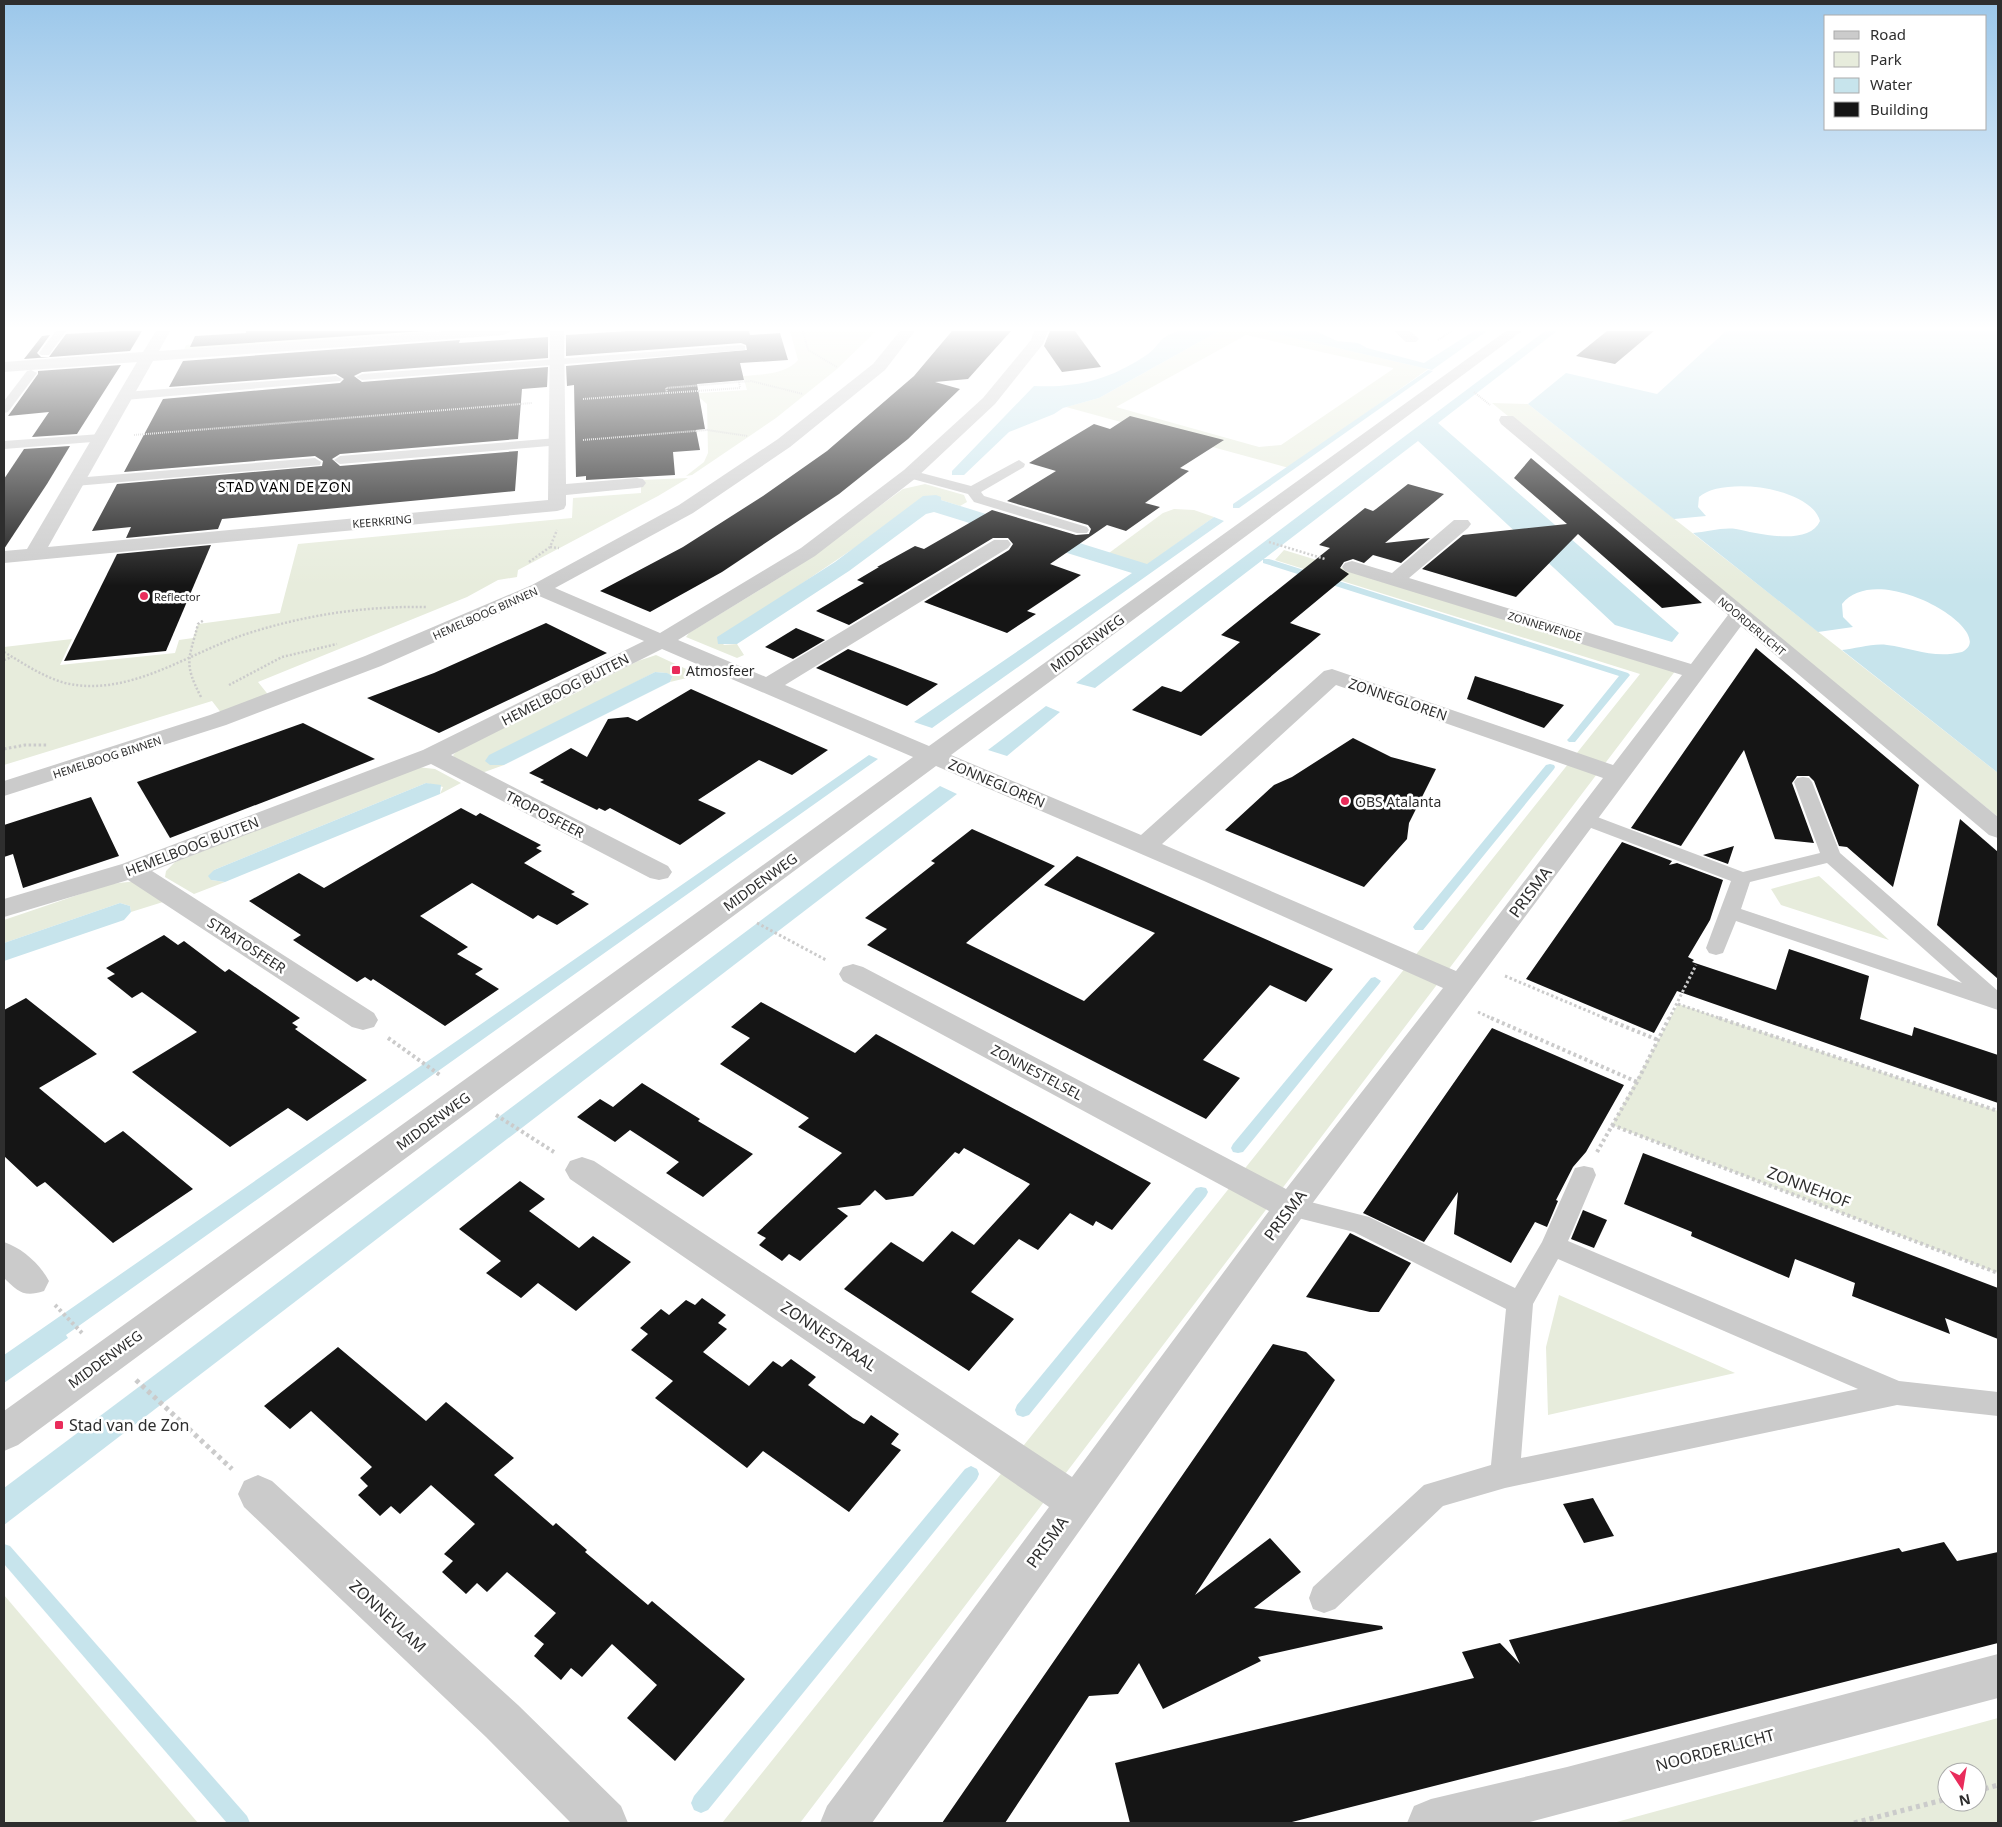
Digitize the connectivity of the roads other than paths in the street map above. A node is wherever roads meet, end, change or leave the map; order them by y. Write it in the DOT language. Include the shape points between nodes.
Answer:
graph roads {
  1 [pos="114,416"];
  2 [pos="557,416"];
  3 [pos="817,416"];
  4 [pos="972,416"];
  5 [pos="1398,416"];
  6 [pos="1507,420"];
  7 [pos="101,438"];
  8 [pos="557,442"];
  9 [pos="4,445"];
  10 [pos="340,460"];
  11 [pos="315,462"];
  12 [pos="1018,464"];
  13 [pos="910,474"];
  14 [pos="75,482"];
  15 [pos="637,483"];
  16 [pos="973,491"];
  17 [pos="557,498"];
  18 [pos="1461,524"];
  19 [pos="1082,530"];
  20 [pos="1001,544"];
  21 [pos="34,554"];
  22 [pos="4,557"];
  23 [pos="1352,567"];
  24 [pos="1395,580"];
  25 [pos="539,589"];
  26 [pos="1739,615"];
  27 [pos="663,640"];
  28 [pos="1695,672"];
  29 [pos="768,686"];
  30 [pos="432,755"];
  31 [pos="932,756"];
  32 [pos="1618,774"];
  33 [pos="1803,782"];
  34 [pos="4,789"];
  35 [pos="1585,819"];
  36 [pos="1998,830"];
  37 [pos="1144,846"];
  38 [pos="1831,856"];
  39 [pos="131,870"];
  40 [pos="659,872"];
  41 [pos="1742,878"];
  42 [pos="4,908"];
  43 [pos="1730,912"];
  44 [pos="1716,948"];
  45 [pos="853,974"];
  46 [pos="1462,983"];
  47 [pos="1998,1003"];
  48 [pos="363,1020"];
  49 [pos="582,1170"];
  50 [pos="1584,1175"];
  51 [pos="1291,1207"];
  52 [pos="1553,1246"];
  53 [pos="4,1256"];
  54 [pos="42,1292"];
  55 [pos="1520,1303"];
  56 [pos="1897,1393"];
  57 [pos="1998,1404"];
  58 [pos="4,1433"];
  59 [pos="1505,1475"];
  60 [pos="258,1494"];
  61 [pos="1076,1502"];
  62 [pos="1324,1598"];
  63 [pos="1998,1676"];
  64 [pos="604,1823"];
  65 [pos="844,1823"];
  66 [pos="1431,1823"];
  1 -- 7 [label="street"];
  2 -- 8 [label="street"];
  3 -- 25 [label="street, HEMELBOOG BINNEN" via="686,509"];
  4 -- 13 [label="street, HEMELBOOG BUITEN"];
  5 -- 31 [label="street, MIDDENWEG"];
  6 -- 26 [label="street, NOORDERLICHT"];
  7 -- 9 [label="lane"];
  7 -- 14 [label="street"];
  8 -- 10 [label="lane"];
  8 -- 17 [label="street"];
  11 -- 14 [label="lane"];
  12 -- 16 [label="lane"];
  13 -- 16 [label="lane"];
  13 -- 27 [label="street, HEMELBOOG BUITEN" via="808,552"];
  14 -- 21 [label="street"];
  15 -- 17 [label="street"];
  16 -- 19 [label="lane" via="979,499"];
  17 -- 21 [label="street, KEERKRING"];
  18 -- 24 [label="street"];
  20 -- 29 [label="street"];
  21 -- 22 [label="street, KEERKRING"];
  23 -- 24 [label="street, ZONNEWENDE"];
  24 -- 28 [label="street, ZONNEWENDE"];
  25 -- 27 [label="street"];
  25 -- 34 [label="street, HEMELBOOG BINNEN" via="373,661 218,720"];
  26 -- 28 [label="street, PRISMA"];
  26 -- 36 [label="street, NOORDERLICHT"];
  27 -- 29 [label="street"];
  27 -- 30 [label="street, HEMELBOOG BUITEN"];
  28 -- 32 [label="street, PRISMA"];
  29 -- 31 [label="street"];
  30 -- 39 [label="street, HEMELBOOG BUITEN"];
  30 -- 40 [label="street, TROPOSFEER"];
  31 -- 37 [label="street, ZONNEGLOREN"];
  31 -- 58 [label="street, MIDDENWEG"];
  32 -- 35 [label="street, PRISMA"];
  32 -- 37 [label="street, ZONNEGLOREN" via="1332,676"];
  33 -- 38 [label="lane"];
  35 -- 41 [label="lane"];
  35 -- 46 [label="street, PRISMA"];
  37 -- 46 [label="street, ZONNEGLOREN"];
  38 -- 41 [label="lane"];
  38 -- 47 [label="lane"];
  39 -- 42 [label="street, HEMELBOOG BUITEN"];
  39 -- 48 [label="street, STRATOSFEER"];
  41 -- 43 [label="lane"];
  43 -- 44 [label="lane"];
  43 -- 47 [label="lane"];
  45 -- 51 [label="street, ZONNESTELSEL"];
  46 -- 51 [label="street, PRISMA"];
  49 -- 61 [label="street, ZONNESTRAAL"];
  50 -- 52 [label="lane"];
  51 -- 55 [label="lane" via="1360,1224"];
  51 -- 61 [label="street, PRISMA"];
  52 -- 55 [label="lane"];
  52 -- 56 [label="lane"];
  53 -- 54 [label="street"];
  55 -- 59 [label="lane"];
  56 -- 57 [label="lane"];
  56 -- 59 [label="lane"];
  59 -- 62 [label="lane" via="1434,1495"];
  60 -- 64 [label="street, ZONNEVLAM" via="502,1721"];
  61 -- 65 [label="street, PRISMA"];
  63 -- 66 [label="street, NOORDERLICHT"];
}
